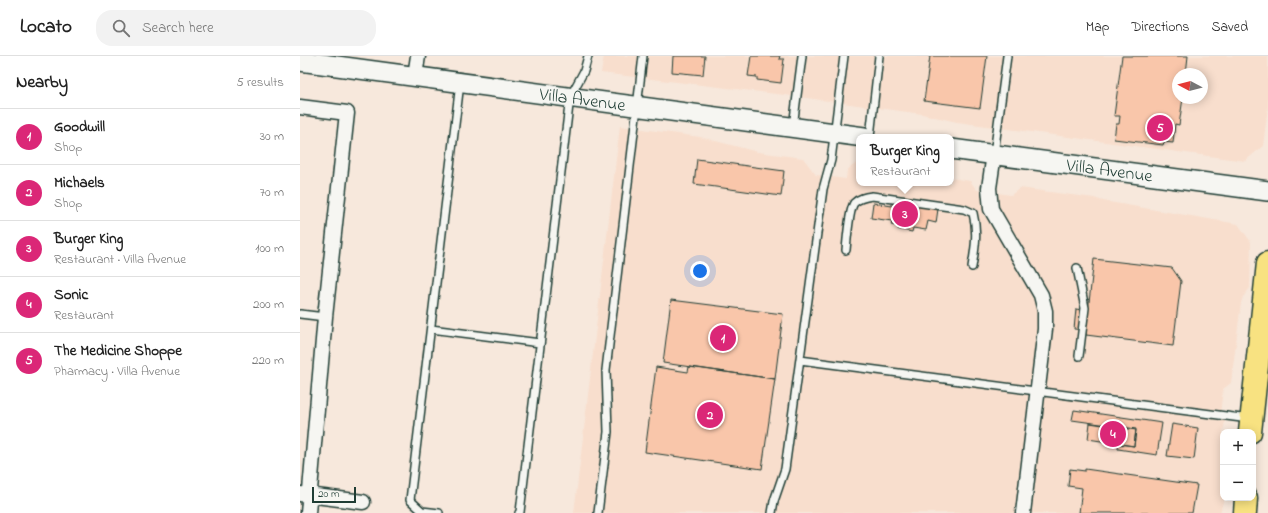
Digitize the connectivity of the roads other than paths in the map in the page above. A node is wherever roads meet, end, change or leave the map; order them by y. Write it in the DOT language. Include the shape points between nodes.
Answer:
graph roads {
  1 [pos="418,56"];
  2 [pos="588,56"];
  3 [pos="643,56"];
  4 [pos="802,56"];
  5 [pos="844,56"];
  6 [pos="879,56"];
  7 [pos="1007,56"];
  8 [pos="300,61"];
  9 [pos="415,76"];
  10 [pos="460,82"];
  11 [pos="570,97"];
  12 [pos="636,106"];
  13 [pos="300,107"];
  14 [pos="793,127"];
  15 [pos="835,133"];
  16 [pos="870,134"];
  17 [pos="856,136"];
  18 [pos="954,149"];
  19 [pos="994,154"];
  20 [pos="1268,192"];
  21 [pos="846,250"];
  22 [pos="1268,264"];
  23 [pos="972,267"];
  24 [pos="1077,268"];
  25 [pos="300,314"];
  26 [pos="324,317"];
  27 [pos="431,329"];
  28 [pos="540,343"];
  29 [pos="1079,356"];
  30 [pos="800,360"];
  31 [pos="1038,391"];
  32 [pos="1250,426"];
  33 [pos="305,495"];
  34 [pos="1246,501"];
  35 [pos="363,502"];
  36 [pos="308,513"];
  37 [pos="439,513"];
  38 [pos="519,513"];
  39 [pos="598,513"];
  40 [pos="772,513"];
  41 [pos="1023,513"];
  42 [pos="1245,513"];
  1 -- 9 [label="street"];
  2 -- 11 [label="lane" via="584,71"];
  3 -- 12 [label="lane"];
  4 -- 14 [label="lane"];
  5 -- 15 [label="lane"];
  6 -- 16 [label="lane"];
  7 -- 19 [label="lane"];
  8 -- 9 [label="main road, Villa Avenue"];
  9 -- 10 [label="main road, Villa Avenue"];
  10 -- 11 [label="main road, Villa Avenue"];
  10 -- 27 [label="lane"];
  11 -- 12 [label="main road, Villa Avenue"];
  11 -- 28 [label="lane"];
  12 -- 14 [label="main road, Villa Avenue"];
  12 -- 39 [label="lane" via="606,370 608,432"];
  13 -- 26 [label="street" via="347,113"];
  14 -- 15 [label="main road, Villa Avenue"];
  15 -- 17 [label="main road, Villa Avenue"];
  15 -- 30 [label="lane" via="823,189"];
  18 -- 19 [label="main road, Villa Avenue"];
  19 -- 20 [label="main road, Villa Avenue"];
  19 -- 31 [label="street" via="989,188 992,209 1044,304 1045,329"];
  21 -- 23 [label="lane" via="853,204 860,198 872,196 964,209 973,213 976,238"];
  22 -- 32 [label="main road"];
  24 -- 29 [label="lane" via="1085,308"];
  25 -- 26 [label="lane"];
  26 -- 33 [label="street"];
  27 -- 28 [label="lane"];
  27 -- 37 [label="lane" via="410,500 422,511"];
  28 -- 38 [label="lane"];
  30 -- 31 [label="lane"];
  30 -- 40 [label="lane" via="785,469"];
  31 -- 32 [label="lane"];
  31 -- 41 [label="street"];
  33 -- 35 [label="street"];
  33 -- 36 [label="street"];
  34 -- 42 [label="main road"];
}
